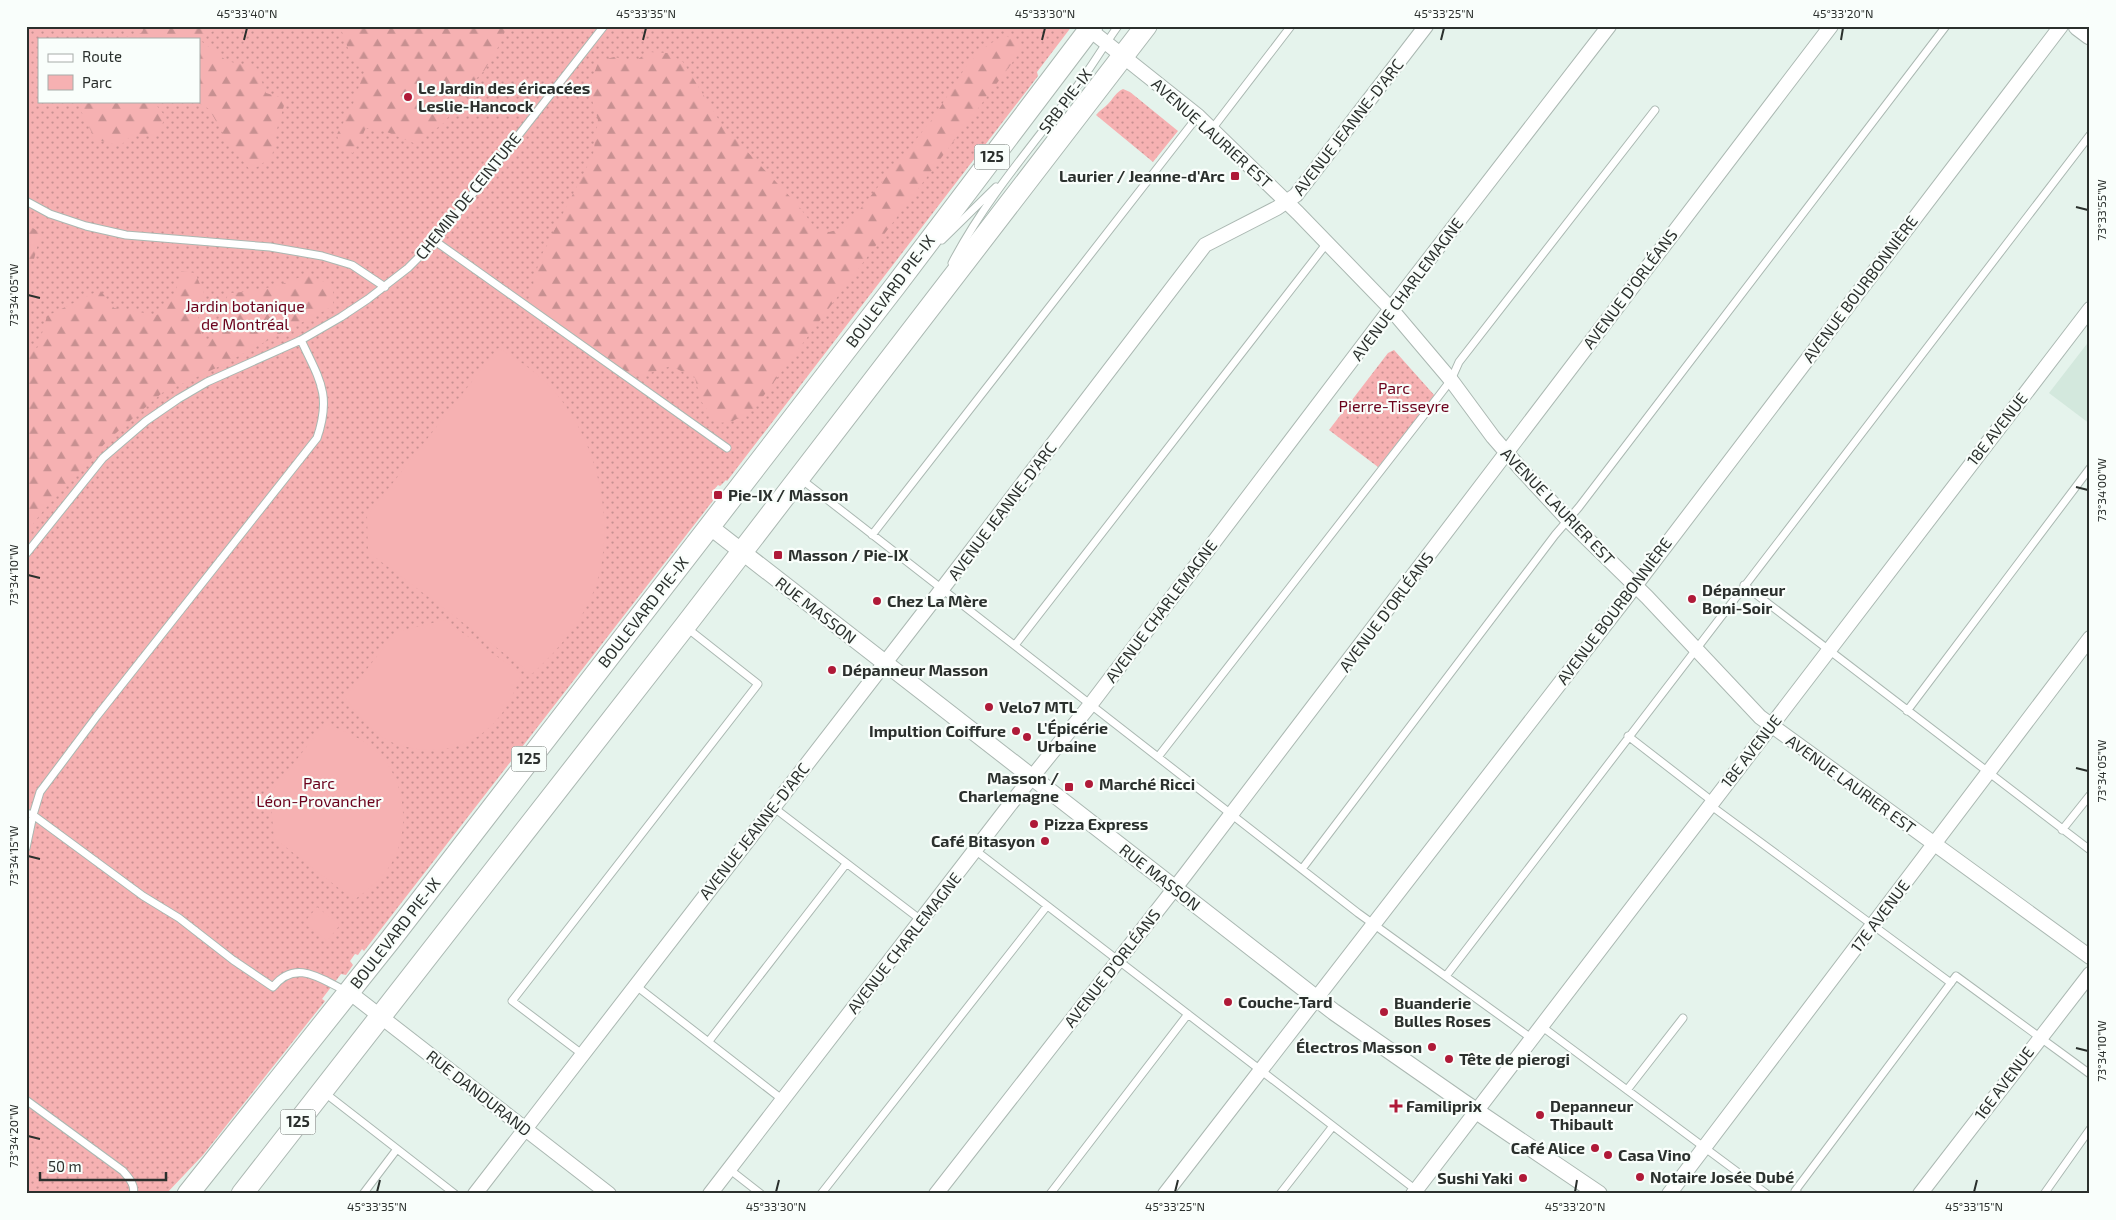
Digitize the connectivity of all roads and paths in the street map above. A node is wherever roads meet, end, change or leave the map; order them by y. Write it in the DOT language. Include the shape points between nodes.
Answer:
graph roads {
  1 [pos="604,26"];
  2 [pos="1118,26"];
  3 [pos="1146,26"];
  4 [pos="1291,26"];
  5 [pos="1426,26"];
  6 [pos="1609,26"];
  7 [pos="1831,26"];
  8 [pos="1946,26"];
  9 [pos="2061,26"];
  10 [pos="2078,26"];
  11 [pos="1091,28"];
  12 [pos="2090,35"];
  13 [pos="1107,42"];
  14 [pos="1124,56"];
  15 [pos="1655,110"];
  16 [pos="1198,116"];
  17 [pos="1212,129"];
  18 [pos="2090,135"];
  19 [pos="1009,174"];
  20 [pos="26,201"];
  21 [pos="1288,202"];
  22 [pos="435,241"];
  23 [pos="1327,243"];
  24 [pos="896,285"];
  25 [pos="386,286"];
  26 [pos="1391,309"];
  27 [pos="2090,309"];
  28 [pos="926,312"];
  29 [pos="301,340"];
  30 [pos="1451,380"];
  31 [pos="727,448"];
  32 [pos="1506,453"];
  33 [pos="2090,468"];
  34 [pos="799,478"];
  35 [pos="1568,520"];
  36 [pos="709,526"];
  37 [pos="872,535"];
  38 [pos="742,552"];
  39 [pos="26,554"];
  40 [pos="1635,584"];
  41 [pos="1744,585"];
  42 [pos="942,589"];
  43 [pos="685,626"];
  44 [pos="2090,638"];
  45 [pos="1015,645"];
  46 [pos="1695,648"];
  47 [pos="1828,650"];
  48 [pos="884,663"];
  49 [pos="1090,704"];
  50 [pos="1907,711"];
  51 [pos="1770,726"];
  52 [pos="1628,736"];
  53 [pos="1158,757"];
  54 [pos="1988,773"];
  55 [pos="1032,777"];
  56 [pos="2090,795"];
  57 [pos="1711,803"];
  58 [pos="773,806"];
  59 [pos="30,814"];
  60 [pos="1230,814"];
  61 [pos="2062,830"];
  62 [pos="1934,844"];
  63 [pos="26,848"];
  64 [pos="975,850"];
  65 [pos="2090,850"];
  66 [pos="846,864"];
  67 [pos="1302,869"];
  68 [pos="1174,888"];
  69 [pos="1047,906"];
  70 [pos="921,920"];
  71 [pos="1373,924"];
  72 [pos="1873,925"];
  73 [pos="2090,957"];
  74 [pos="1118,961"];
  75 [pos="2090,974"];
  76 [pos="1446,976"];
  77 [pos="1951,983"];
  78 [pos="635,985"];
  79 [pos="349,992"];
  80 [pos="1316,997"];
  81 [pos="1188,1014"];
  82 [pos="382,1017"];
  83 [pos="1683,1018"];
  84 [pos="1541,1026"];
  85 [pos="2039,1037"];
  86 [pos="1531,1038"];
  87 [pos="709,1041"];
  88 [pos="582,1054"];
  89 [pos="1260,1070"];
  90 [pos="2090,1074"];
  91 [pos="1627,1090"];
  92 [pos="323,1091"];
  93 [pos="26,1100"];
  94 [pos="783,1100"];
  95 [pos="1475,1111"];
  96 [pos="1333,1126"];
  97 [pos="524,1129"];
  98 [pos="2090,1129"];
  99 [pos="235,1135"];
  100 [pos="1704,1147"];
  101 [pos="397,1149"];
  102 [pos="274,1153"];
  103 [pos="729,1169"];
  104 [pos="1417,1192"];
  105 [pos="1795,1193"];
  106 [pos="133,1194"];
  107 [pos="188,1194"];
  108 [pos="198,1194"];
  109 [pos="236,1194"];
  110 [pos="242,1194"];
  111 [pos="363,1194"];
  112 [pos="455,1194"];
  113 [pos="475,1194"];
  114 [pos="609,1194"];
  115 [pos="710,1194"];
  116 [pos="761,1194"];
  117 [pos="821,1194"];
  118 [pos="936,1194"];
  119 [pos="1050,1194"];
  120 [pos="1165,1194"];
  121 [pos="1280,1194"];
  122 [pos="1599,1194"];
  123 [pos="1669,1194"];
  124 [pos="1767,1194"];
  125 [pos="1920,1194"];
  126 [pos="2044,1194"];
  1 -- 22 [label="lane, CHEMIN DE CEINTURE"];
  2 -- 13 [label="lane, SRB PIE-IX"];
  3 -- 14 [label="main road, 125"];
  4 -- 17 [label="lane"];
  5 -- 21 [label="street, AVENUE JEANNE-D'ARC" via="1301,190"];
  6 -- 26 [label="street, AVENUE CHARLEMAGNE"];
  7 -- 32 [label="street, AVENUE D'ORLÉANS"];
  8 -- 35 [label="lane"];
  9 -- 40 [label="street, AVENUE BOURBONNIÈRE"];
  10 -- 12 [label="main road"];
  11 -- 13 [label="street, AVENUE LAURIER EST"];
  11 -- 24 [label="main road, BOULEVARD PIE-IX / 125"];
  13 -- 14 [label="street, AVENUE LAURIER EST"];
  13 -- 19 [label="lane, SRB PIE-IX" via="1082,80"];
  14 -- 16 [label="street, AVENUE LAURIER EST"];
  14 -- 28 [label="main road, 125"];
  15 -- 30 [label="lane" via="1459,362"];
  16 -- 17 [label="street, AVENUE LAURIER EST"];
  16 -- 37 [label="lane"];
  17 -- 21 [label="street, AVENUE LAURIER EST"];
  18 -- 41 [label="lane"];
  19 -- 24 [label="lane, SRB PIE-IX"];
  19 -- 28 [label="lane, SRB PIE-IX" via="966,238"];
  20 -- 25 [label="lane" via="50,214 126,235 270,247 322,256 352,265"];
  21 -- 23 [label="street, AVENUE LAURIER EST"];
  21 -- 42 [label="street, AVENUE JEANNE-D'ARC" via="1205,245"];
  22 -- 25 [label="lane, CHEMIN DE CEINTURE"];
  22 -- 31 [label="lane"];
  23 -- 26 [label="street, AVENUE LAURIER EST"];
  23 -- 45 [label="lane"];
  24 -- 36 [label="main road, BOULEVARD PIE-IX / 125"];
  25 -- 29 [label="lane, CHEMIN DE CEINTURE"];
  26 -- 30 [label="street, AVENUE LAURIER EST"];
  26 -- 49 [label="street, AVENUE CHARLEMAGNE"];
  27 -- 47 [label="street, 18E AVENUE"];
  28 -- 34 [label="main road, 125"];
  29 -- 39 [label="lane, CHEMIN DE CEINTURE" via="207,382 146,421 103,458"];
  29 -- 59 [label="lane" via="325,400 324,418 317,438 97,716 40,792"];
  30 -- 32 [label="street, AVENUE LAURIER EST"];
  30 -- 53 [label="lane"];
  32 -- 35 [label="street, AVENUE LAURIER EST"];
  32 -- 60 [label="street, AVENUE D'ORLÉANS"];
  33 -- 50 [label="lane"];
  34 -- 37 [label="lane"];
  34 -- 38 [label="main road, 125"];
  35 -- 40 [label="street, AVENUE LAURIER EST"];
  35 -- 67 [label="lane"];
  36 -- 38 [label="street, RUE MASSON"];
  36 -- 79 [label="main road, BOULEVARD PIE-IX / 125"];
  37 -- 42 [label="lane"];
  38 -- 43 [label="main road, 125"];
  38 -- 48 [label="street, RUE MASSON"];
  40 -- 46 [label="street, AVENUE LAURIER EST"];
  40 -- 71 [label="street, AVENUE BOURBONNIÈRE"];
  41 -- 46 [label="lane"];
  41 -- 47 [label="lane"];
  42 -- 45 [label="lane"];
  42 -- 48 [label="street, AVENUE JEANNE-D'ARC"];
  43 -- 82 [label="main road, 125"];
  43 -- 88 [label="lane" via="758,684 512,1001"];
  44 -- 54 [label="street, 17E AVENUE"];
  45 -- 49 [label="lane"];
  46 -- 51 [label="street, AVENUE LAURIER EST"];
  46 -- 52 [label="lane"];
  47 -- 50 [label="lane"];
  47 -- 51 [label="street, 18E AVENUE"];
  48 -- 55 [label="street, RUE MASSON"];
  48 -- 58 [label="street, AVENUE JEANNE-D'ARC"];
  49 -- 53 [label="lane"];
  49 -- 55 [label="street, AVENUE CHARLEMAGNE"];
  50 -- 54 [label="lane"];
  51 -- 57 [label="street, 18E AVENUE"];
  51 -- 62 [label="street, AVENUE LAURIER EST"];
  52 -- 57 [label="lane"];
  52 -- 76 [label="lane"];
  53 -- 60 [label="lane"];
  54 -- 61 [label="lane"];
  54 -- 62 [label="street, 17E AVENUE"];
  55 -- 64 [label="street, AVENUE CHARLEMAGNE"];
  55 -- 68 [label="street, RUE MASSON"];
  56 -- 61 [label="lane"];
  57 -- 72 [label="lane"];
  57 -- 84 [label="street, 18E AVENUE"];
  58 -- 66 [label="lane"];
  58 -- 78 [label="street, AVENUE JEANNE-D'ARC"];
  59 -- 63 [label="lane"];
  59 -- 79 [label="lane" via="273,987 285,976 306,973"];
  60 -- 67 [label="lane"];
  60 -- 68 [label="street, AVENUE D'ORLÉANS"];
  61 -- 65 [label="lane"];
  62 -- 72 [label="street, 17E AVENUE"];
  62 -- 73 [label="street, AVENUE LAURIER EST"];
  64 -- 69 [label="lane"];
  64 -- 70 [label="street, AVENUE CHARLEMAGNE"];
  66 -- 70 [label="lane"];
  66 -- 87 [label="lane"];
  67 -- 71 [label="lane"];
  68 -- 74 [label="street, AVENUE D'ORLÉANS"];
  68 -- 80 [label="street, RUE MASSON"];
  69 -- 74 [label="lane"];
  69 -- 117 [label="lane"];
  70 -- 94 [label="street, AVENUE CHARLEMAGNE"];
  71 -- 76 [label="lane"];
  71 -- 80 [label="street, AVENUE BOURBONNIÈRE"];
  72 -- 77 [label="lane"];
  72 -- 100 [label="street, 17E AVENUE"];
  74 -- 81 [label="lane"];
  74 -- 118 [label="street, AVENUE D'ORLÉANS"];
  75 -- 85 [label="street, 16E AVENUE"];
  76 -- 86 [label="lane"];
  77 -- 85 [label="lane" via="1956,976"];
  77 -- 105 [label="lane"];
  78 -- 87 [label="lane"];
  78 -- 88 [label="street, AVENUE JEANNE-D'ARC"];
  79 -- 82 [label="street, RUE DANDURAND"];
  79 -- 99 [label="main road, BOULEVARD PIE-IX / 125"];
  80 -- 89 [label="street, AVENUE BOURBONNIÈRE"];
  80 -- 95 [label="street, RUE MASSON"];
  81 -- 89 [label="lane"];
  81 -- 119 [label="lane"];
  82 -- 92 [label="main road, 125"];
  82 -- 97 [label="street, RUE DANDURAND"];
  83 -- 91 [label="lane"];
  84 -- 86 [label="street, 18E AVENUE"];
  84 -- 91 [label="lane"];
  85 -- 90 [label="lane"];
  85 -- 125 [label="street, 16E AVENUE"];
  86 -- 95 [label="street, 18E AVENUE"];
  87 -- 94 [label="lane"];
  88 -- 97 [label="street, AVENUE JEANNE-D'ARC"];
  89 -- 96 [label="lane"];
  89 -- 120 [label="street, AVENUE BOURBONNIÈRE"];
  91 -- 100 [label="lane"];
  92 -- 101 [label="lane"];
  92 -- 102 [label="main road, 125"];
  93 -- 106 [label="lane" via="123,1171 130,1178"];
  94 -- 103 [label="street, AVENUE CHARLEMAGNE"];
  95 -- 104 [label="street, 18E AVENUE"];
  95 -- 122 [label="street, RUE MASSON"];
  96 -- 104 [label="lane"];
  96 -- 121 [label="lane"];
  97 -- 113 [label="street, AVENUE JEANNE-D'ARC"];
  97 -- 114 [label="street, RUE DANDURAND"];
  98 -- 126 [label="lane"];
  99 -- 107 [label="main road, BOULEVARD PIE-IX / 125"];
  99 -- 108 [label="lane"];
  100 -- 123 [label="street, 17E AVENUE"];
  100 -- 124 [label="lane"];
  101 -- 111 [label="lane"];
  101 -- 112 [label="lane"];
  102 -- 109 [label="lane"];
  102 -- 110 [label="main road, 125"];
  103 -- 115 [label="street, AVENUE CHARLEMAGNE"];
  103 -- 116 [label="lane"];
}
